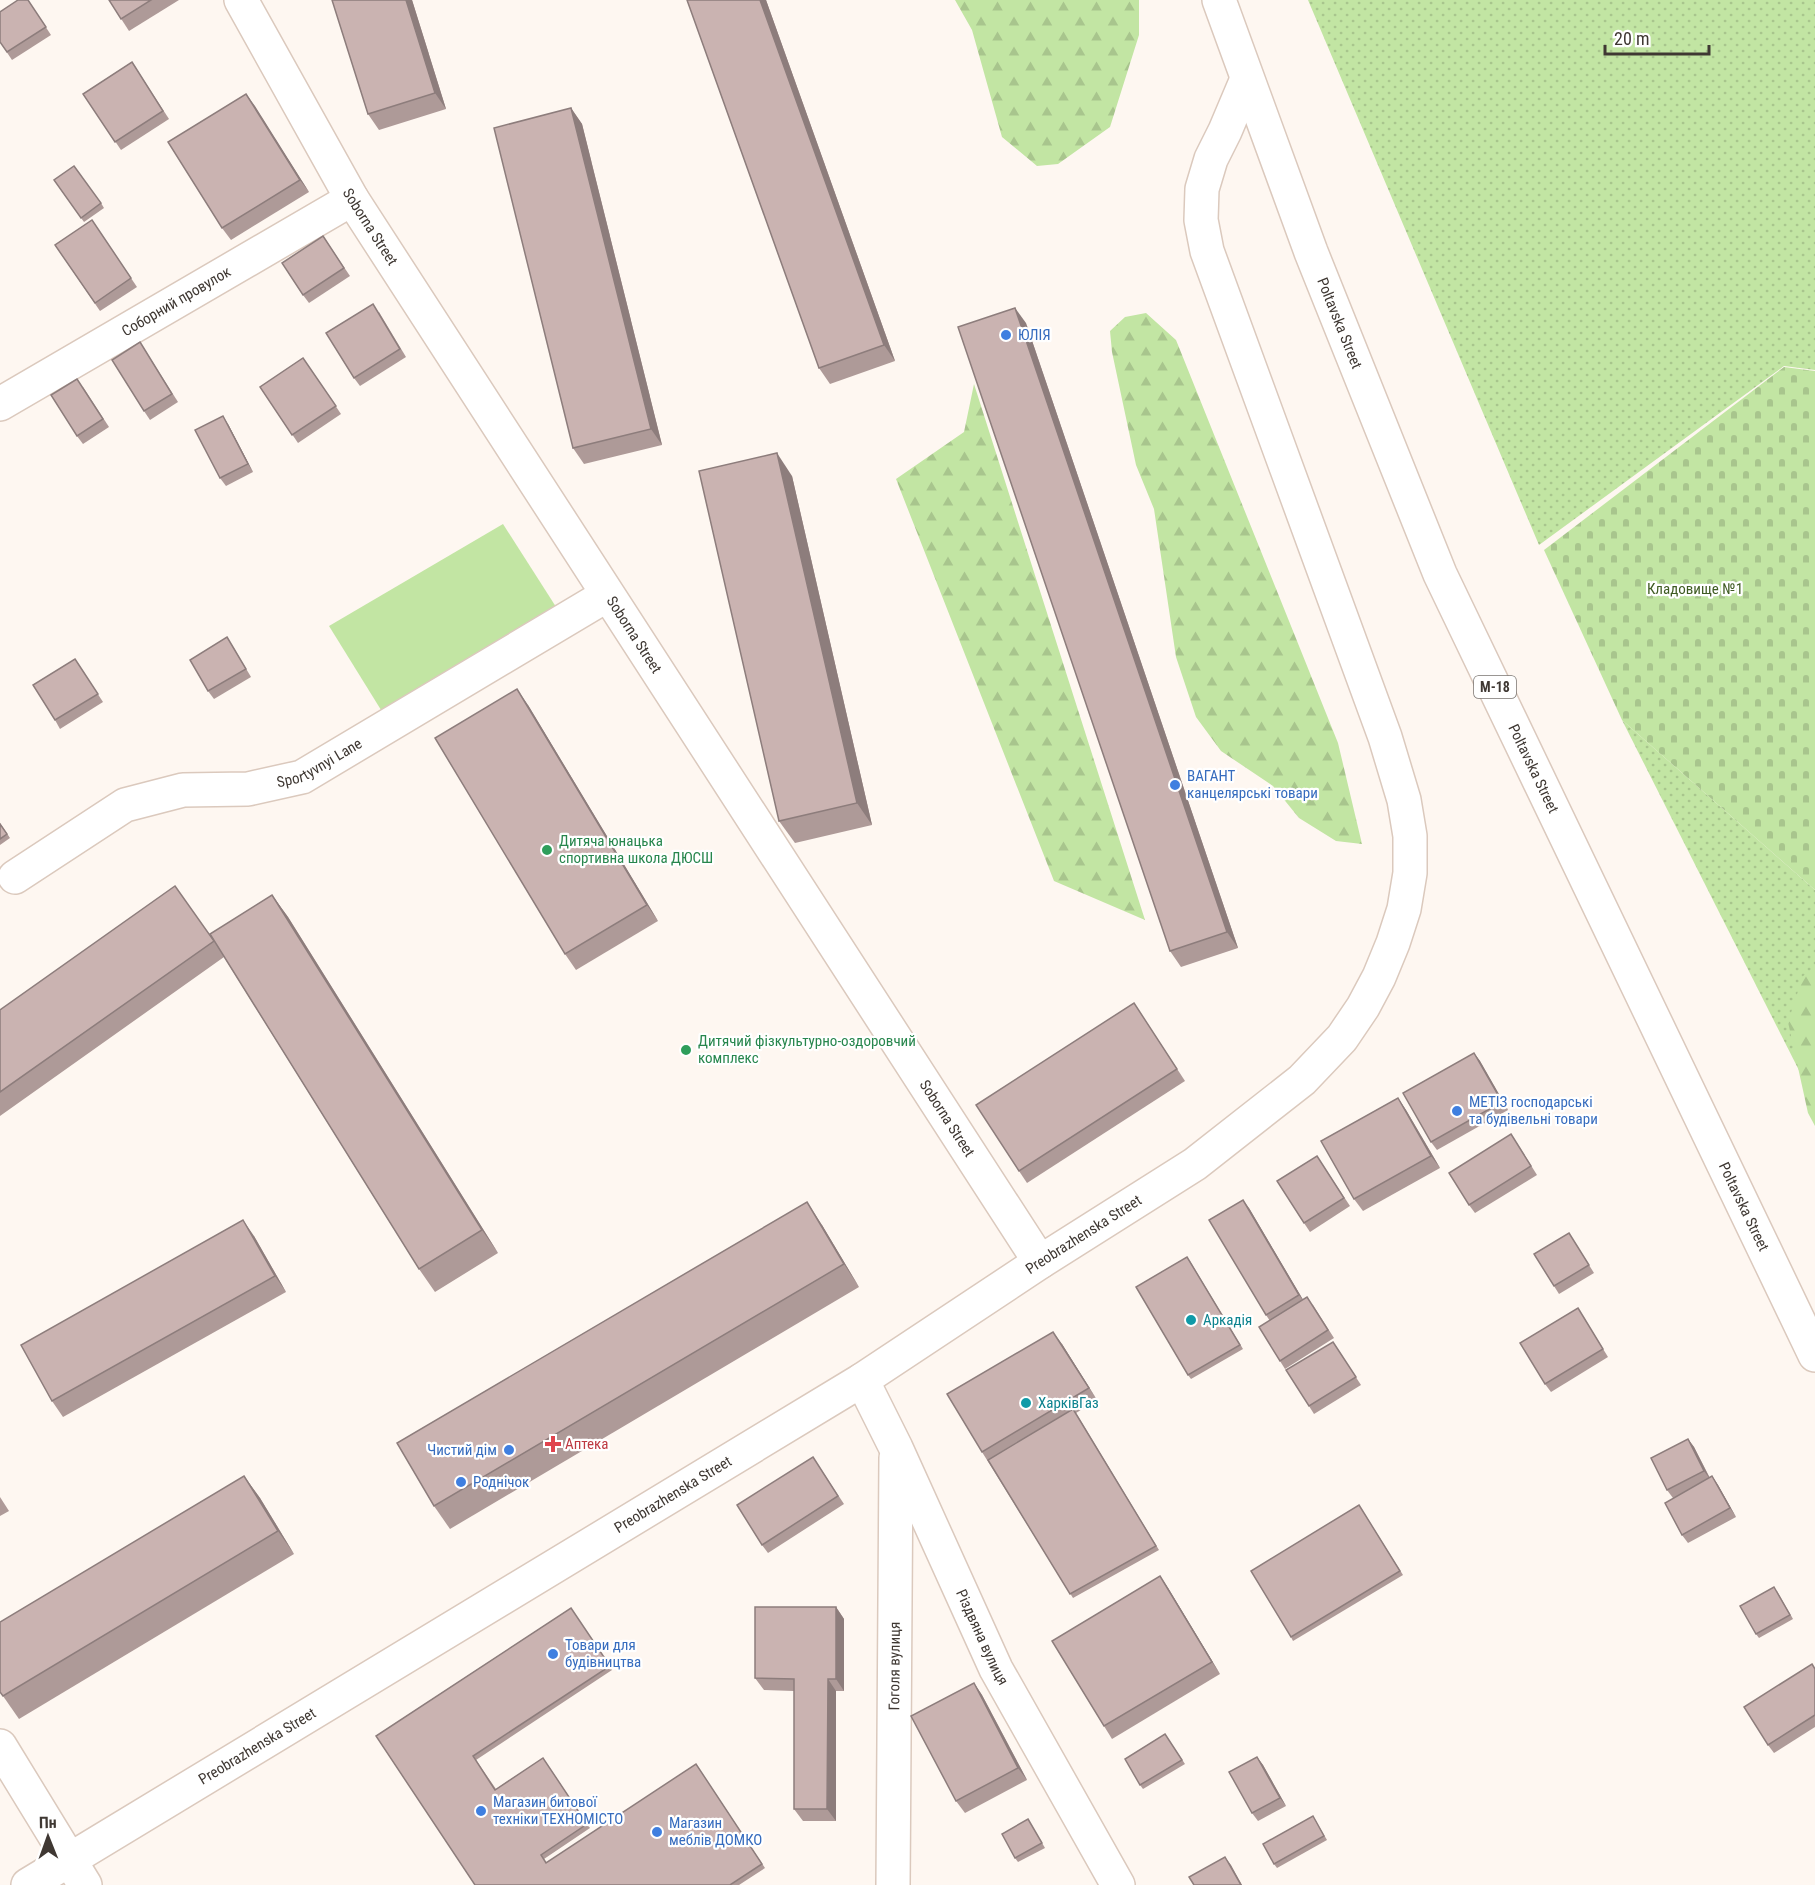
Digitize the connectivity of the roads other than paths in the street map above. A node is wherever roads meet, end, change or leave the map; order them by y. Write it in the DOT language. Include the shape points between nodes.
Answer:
graph roads {
  1 [pos="241,0"];
  2 [pos="1218,0"];
  3 [pos="1247,79"];
  4 [pos="352,199"];
  5 [pos="0,404"];
  6 [pos="607,595"];
  7 [pos="15,877"];
  8 [pos="1040,1262"];
  9 [pos="1815,1355"];
  10 [pos="862,1380"];
  11 [pos="896,1448"];
  12 [pos="0,1746"];
  13 [pos="78,1872"];
  14 [pos="28,1885"];
  15 [pos="893,1885"];
  16 [pos="1118,1885"];
  1 -- 4 [label="main road, Soborna Street"];
  2 -- 3 [label="main road, Poltavska Street / М-18"];
  3 -- 8 [label="main road, Preobrazhenska Street" via="1211,159 1203,189 1201,220 1207,251 1385,736 1404,800 1410,836 1410,873 1404,909 1379,977 1363,1007 1342,1038 1302,1080 1195,1164"];
  3 -- 9 [label="main road, Poltavska Street / М-18" via="1311,252 1440,574"];
  4 -- 5 [label="main road, Соборний провулок"];
  4 -- 6 [label="main road, Soborna Street"];
  6 -- 7 [label="main road, Sportyvnyi Lane" via="302,777 248,789 183,790 125,805"];
  6 -- 8 [label="main road, Soborna Street"];
  8 -- 10 [label="main road, Preobrazhenska Street"];
  10 -- 11 [label="main road, Різдвяна вулиця"];
  10 -- 13 [label="main road, Preobrazhenska Street"];
  11 -- 15 [label="main road, Гоголя вулиця"];
  11 -- 16 [label="main road, Різдвяна вулиця" via="996,1669"];
  12 -- 13 [label="main road"];
  13 -- 14 [label="main road, Preobrazhenska Street"];
}
